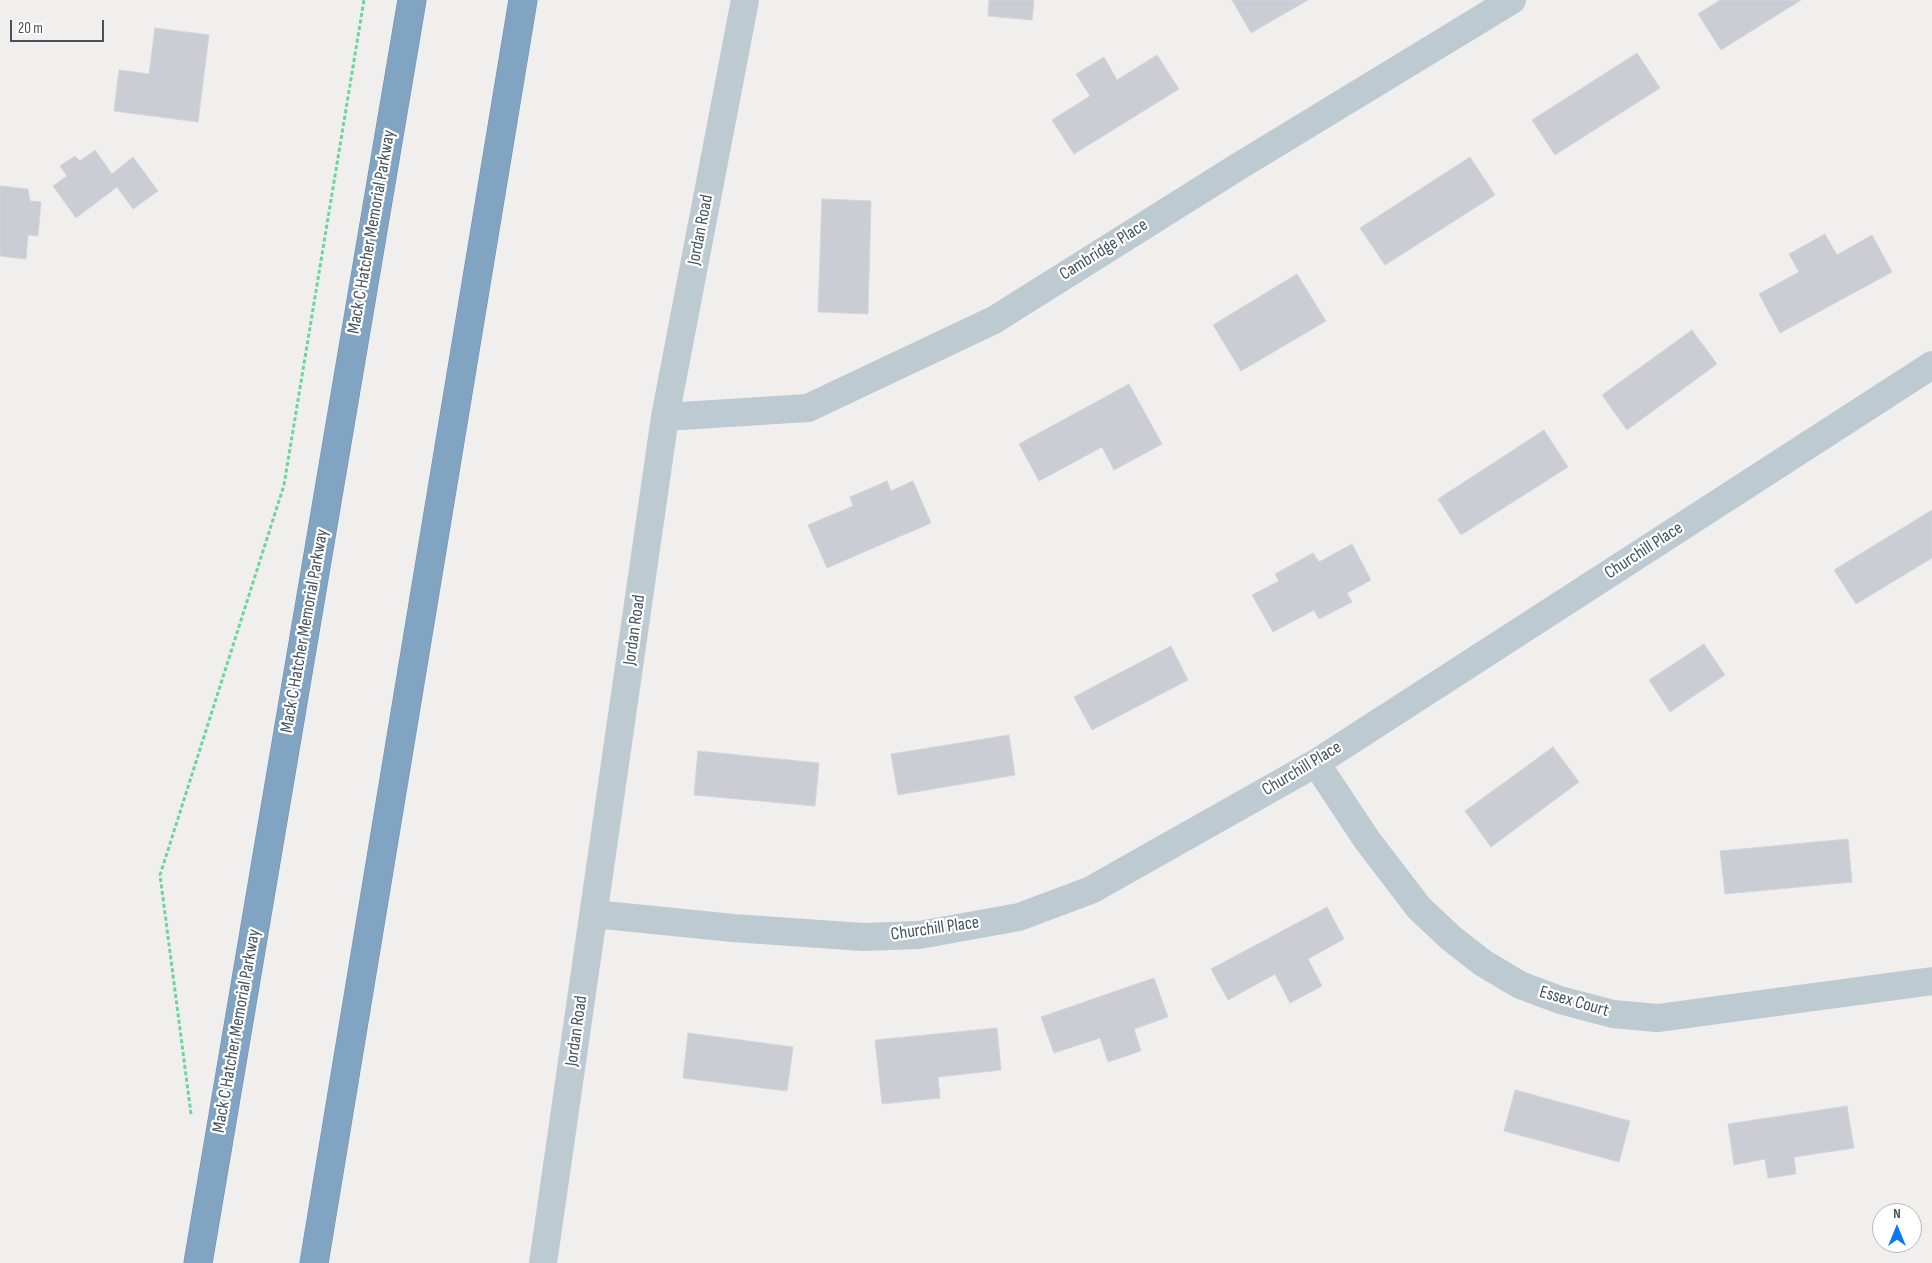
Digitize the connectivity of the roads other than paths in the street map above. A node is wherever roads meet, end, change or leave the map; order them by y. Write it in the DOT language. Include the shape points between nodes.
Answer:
graph roads {
  1 [pos="412,0"];
  2 [pos="523,0"];
  3 [pos="745,0"];
  4 [pos="1512,0"];
  5 [pos="1932,365"];
  6 [pos="666,417"];
  7 [pos="1316,763"];
  8 [pos="594,914"];
  9 [pos="1932,981"];
  10 [pos="198,1263"];
  11 [pos="314,1263"];
  12 [pos="543,1263"];
  1 -- 10 [label="highway, Mack C Hatcher Memorial Parkway"];
  2 -- 11 [label="highway"];
  3 -- 6 [label="street, Jordan Road"];
  4 -- 6 [label="street, Cambridge Place" via="1227,173 994,320 808,408"];
  5 -- 7 [label="street, Churchill Place"];
  6 -- 8 [label="street, Jordan Road"];
  7 -- 8 [label="street, Churchill Place" via="1091,890 1019,917 919,935 863,937"];
  7 -- 9 [label="street, Essex Court" via="1367,840 1419,908 1484,964 1520,985 1552,997 1613,1014 1657,1018"];
  8 -- 12 [label="street, Jordan Road"];
}
